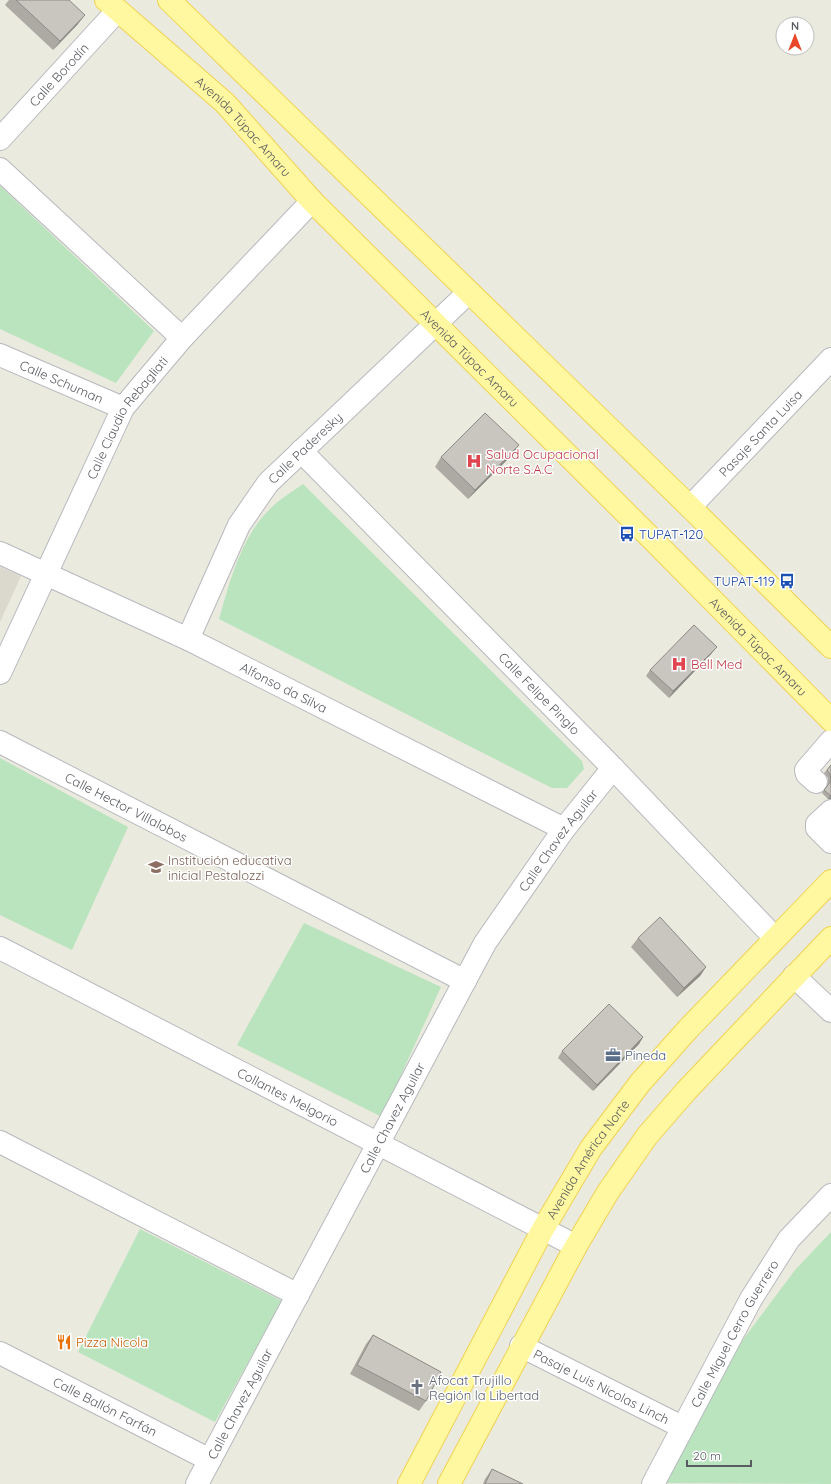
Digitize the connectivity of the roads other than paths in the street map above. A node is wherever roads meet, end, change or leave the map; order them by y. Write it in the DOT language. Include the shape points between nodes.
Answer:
graph roads {
  1 [pos="169,0"];
  2 [pos="111,5"];
  3 [pos="0,139"];
  4 [pos="0,169"];
  5 [pos="312,201"];
  6 [pos="469,292"];
  7 [pos="436,323"];
  8 [pos="182,338"];
  9 [pos="0,355"];
  10 [pos="831,360"];
  11 [pos="123,408"];
  12 [pos="301,451"];
  13 [pos="690,507"];
  14 [pos="0,553"];
  15 [pos="46,574"];
  16 [pos="188,639"];
  17 [pos="831,647"];
  18 [pos="0,673"];
  19 [pos="831,720"];
  20 [pos="831,741"];
  21 [pos="0,742"];
  22 [pos="613,768"];
  23 [pos="816,782"];
  24 [pos="831,811"];
  25 [pos="564,829"];
  26 [pos="831,842"];
  27 [pos="831,880"];
  28 [pos="775,938"];
  29 [pos="831,938"];
  30 [pos="0,948"];
  31 [pos="794,976"];
  32 [pos="465,981"];
  33 [pos="831,1011"];
  34 [pos="0,1142"];
  35 [pos="380,1144"];
  36 [pos="831,1195"];
  37 [pos="543,1229"];
  38 [pos="576,1246"];
  39 [pos="298,1295"];
  40 [pos="521,1346"];
  41 [pos="0,1353"];
  42 [pos="682,1427"];
  43 [pos="210,1460"];
  44 [pos="197,1484"];
  45 [pos="410,1484"];
  46 [pos="449,1484"];
  47 [pos="653,1484"];
  1 -- 6 [label="main road"];
  2 -- 3 [label="street, Calle Borodín"];
  2 -- 5 [label="main road, Avenida Túpac Amaru" via="225,103"];
  4 -- 8 [label="street"];
  5 -- 7 [label="main road, Avenida Túpac Amaru"];
  5 -- 8 [label="street, Calle Claudio Rebagliati"];
  6 -- 7 [label="street, Calle Paderesky"];
  6 -- 13 [label="main road"];
  7 -- 12 [label="street, Calle Paderesky"];
  7 -- 19 [label="main road, Avenida Túpac Amaru"];
  8 -- 11 [label="street, Calle Claudio Rebagliati"];
  9 -- 11 [label="street, Calle Schuman"];
  10 -- 13 [label="street, Pasaje Santa Luisa"];
  11 -- 15 [label="street, Calle Claudio Rebagliati"];
  12 -- 16 [label="street, Calle Paderesky" via="268,483 239,525"];
  12 -- 22 [label="street, Calle Felipe Pinglo"];
  13 -- 17 [label="main road"];
  14 -- 15 [label="street, Alfonso da Silva"];
  15 -- 16 [label="street, Alfonso da Silva"];
  15 -- 18 [label="street, Calle Claudio Rebagliati"];
  16 -- 25 [label="street, Alfonso da Silva"];
  20 -- 23 [label="street" via="806,770"];
  21 -- 32 [label="street, Calle Hector Villalobos"];
  22 -- 25 [label="street, Calle Chavez Aguilar"];
  22 -- 28 [label="street, Calle Felipe Pinglo"];
  24 -- 26 [label="street" via="817,824 817,828"];
  25 -- 32 [label="street, Calle Chavez Aguilar" via="485,943"];
  27 -- 28 [label="main road, Avenida América Norte"];
  28 -- 37 [label="main road, Avenida América Norte" via="640,1083 591,1148"];
  29 -- 31 [label="main road"];
  30 -- 35 [label="street, Collantes Melgorio"];
  31 -- 33 [label="street"];
  31 -- 38 [label="main road" via="647,1136 608,1192"];
  32 -- 35 [label="street, Calle Chavez Aguilar"];
  34 -- 39 [label="street"];
  35 -- 37 [label="street, Collantes Melgorio"];
  35 -- 39 [label="street, Calle Chavez Aguilar"];
  36 -- 42 [label="street, Calle Miguel Cerro Guerrero" via="789,1239 750,1299"];
  37 -- 38 [label="street, Collantes Melgorio"];
  37 -- 45 [label="main road, Avenida América Norte"];
  38 -- 40 [label="main road"];
  39 -- 43 [label="street, Calle Chavez Aguilar"];
  40 -- 42 [label="street, Pasaje Luis Nicolas Linch"];
  40 -- 46 [label="main road"];
  41 -- 43 [label="street, Calle Ballón Farfán"];
  42 -- 47 [label="street, Calle Miguel Cerro Guerrero"];
  43 -- 44 [label="street, Calle Chavez Aguilar"];
}
